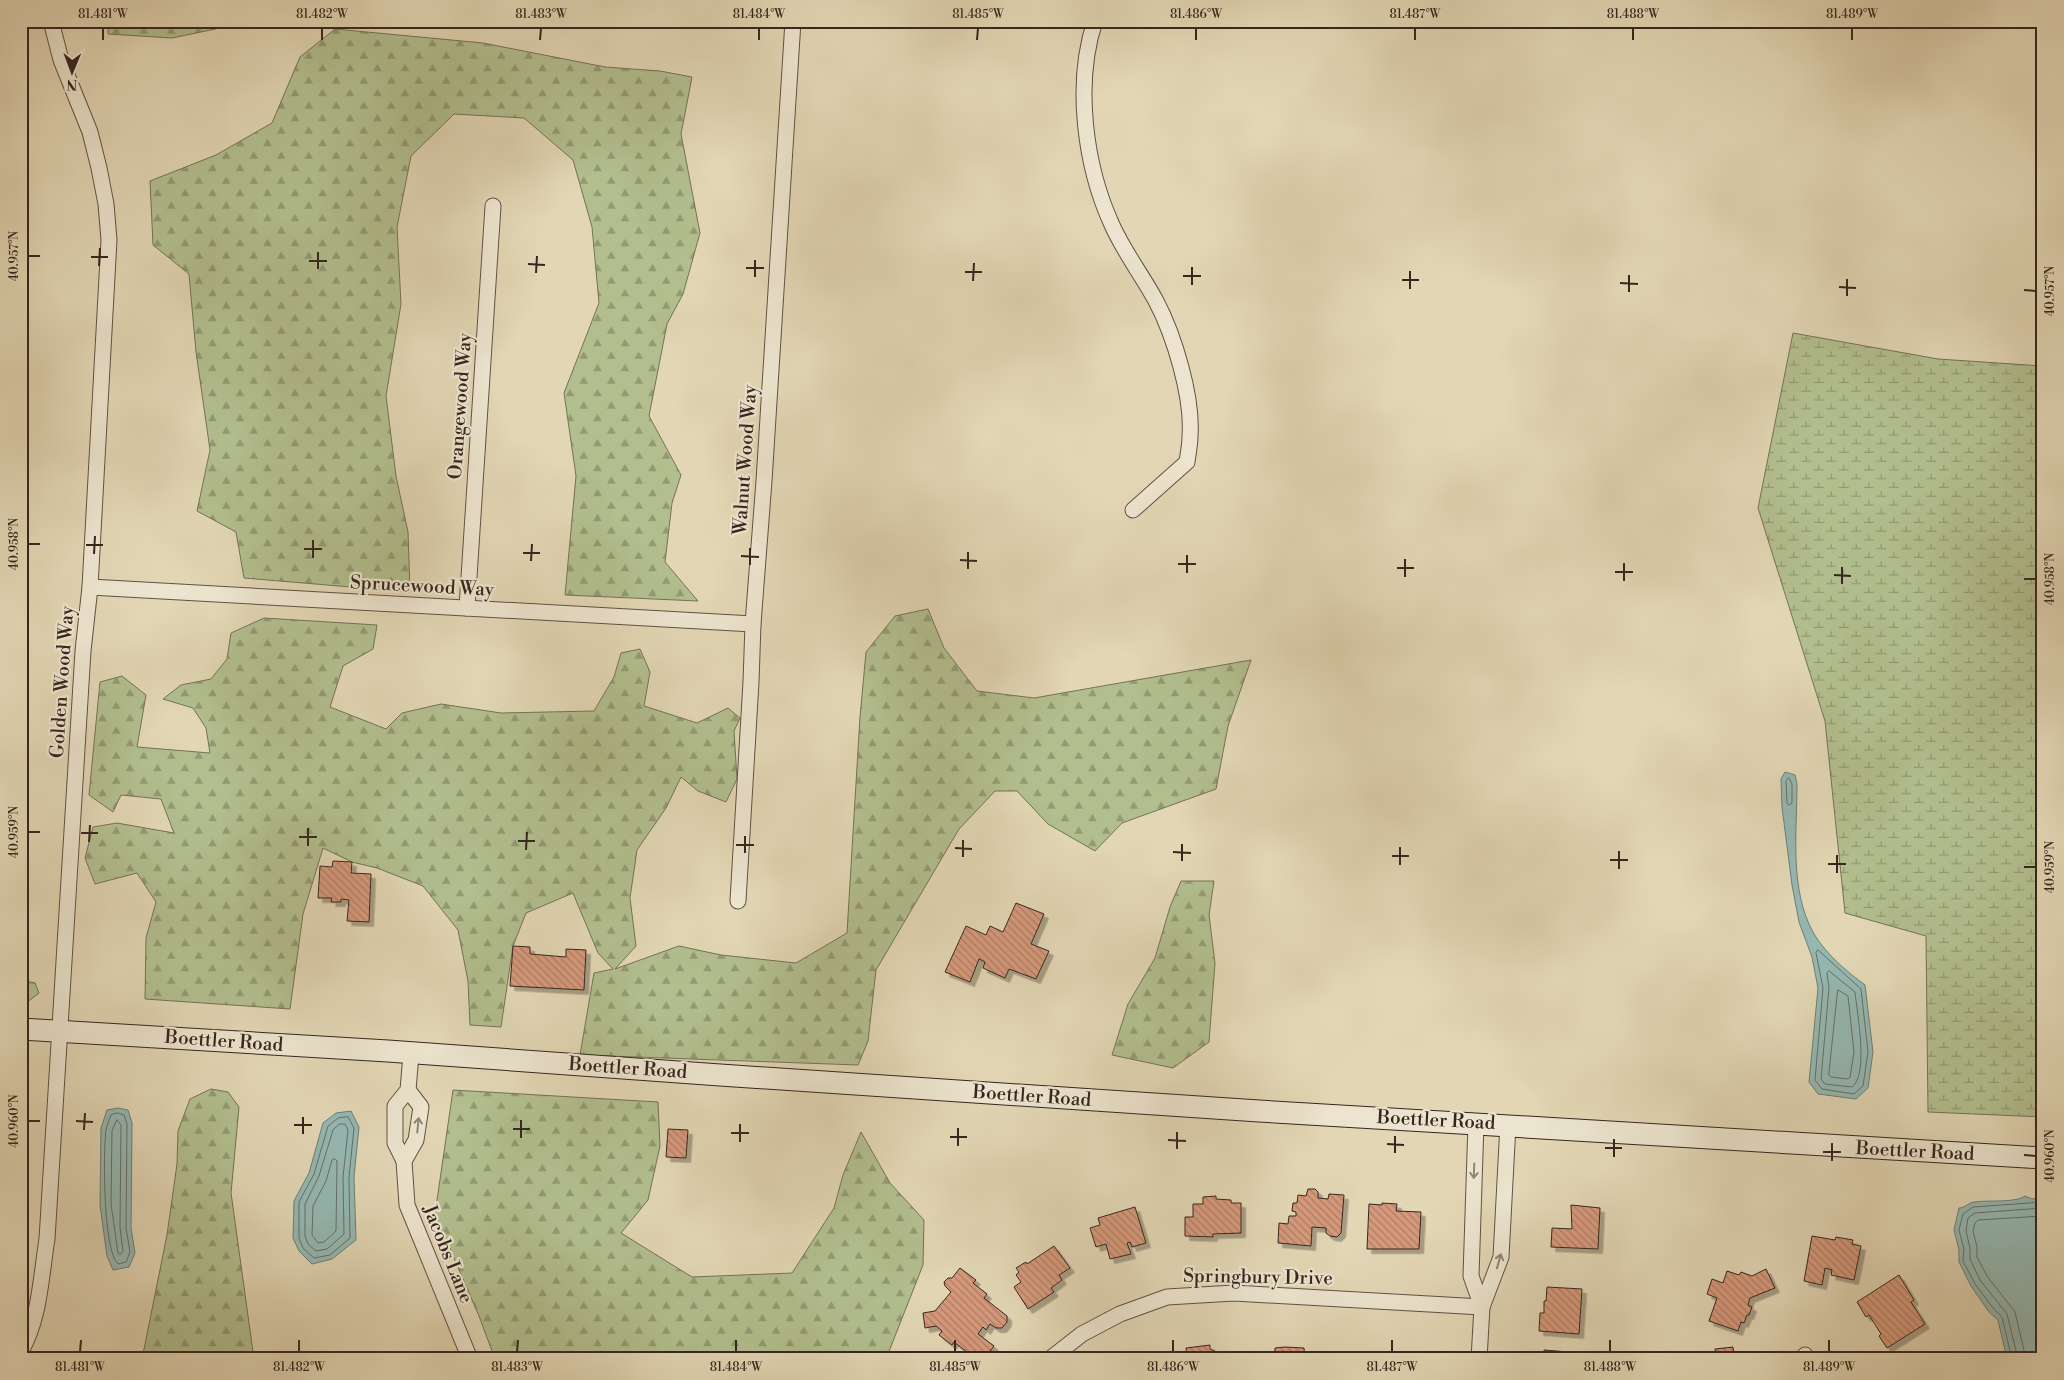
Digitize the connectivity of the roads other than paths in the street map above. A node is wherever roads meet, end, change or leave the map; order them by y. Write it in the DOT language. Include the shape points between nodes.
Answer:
graph roads {
  1 [pos="51,21"];
  2 [pos="793,21"];
  3 [pos="1095,21"];
  4 [pos="493,206"];
  5 [pos="1133,510"];
  6 [pos="90,586"];
  7 [pos="467,608"];
  8 [pos="753,624"];
  9 [pos="738,901"];
  10 [pos="21,1029"];
  11 [pos="60,1031"];
  12 [pos="410,1054"];
  13 [pos="408,1090"];
  14 [pos="1476,1123"];
  15 [pos="1508,1124"];
  16 [pos="2043,1158"];
  17 [pos="404,1160"];
  18 [pos="1482,1307"];
  19 [pos="21,1350"];
  20 [pos="470,1359"];
  21 [pos="1050,1359"];
  22 [pos="1479,1359"];
  1 -- 6 [label="street, Golden Wood Way" via="61,60 90,132 100,168 109,240"];
  2 -- 8 [label="street, Walnut Wood Way"];
  3 -- 5 [label="street" via="1085,85 1087,140 1095,180 1112,226 1156,301 1174,342 1187,397 1191,435 1187,462"];
  4 -- 7 [label="street, Orangewood Way"];
  6 -- 7 [label="street, Sprucewood Way"];
  6 -- 11 [label="street, Golden Wood Way" via="83,651"];
  7 -- 8 [label="street, Sprucewood Way"];
  8 -- 9 [label="street, Walnut Wood Way"];
  10 -- 11 [label="street, Boettler Road"];
  11 -- 12 [label="street, Boettler Road"];
  11 -- 19 [label="street, Golden Wood Way" via="47,1239 30,1336"];
  12 -- 13 [label="street, Jacobs Lane"];
  12 -- 14 [label="street, Boettler Road"];
  13 -- 17 [label="street, Jacobs Lane" via="395,1106 395,1143"];
  17 -- 13 [label="street, one-way" via="416,1140 421,1107"];
  14 -- 15 [label="street, Boettler Road"];
  14 -- 18 [label="street, one-way" via="1471,1276"];
  15 -- 16 [label="street, Boettler Road"];
  18 -- 15 [label="street, one-way" via="1501,1257"];
  17 -- 20 [label="street, Jacobs Lane" via="407,1205"];
  18 -- 21 [label="street, Springbury Drive" via="1234,1293 1167,1297 1120,1314 1082,1334"];
  18 -- 22 [label="street"];
}
